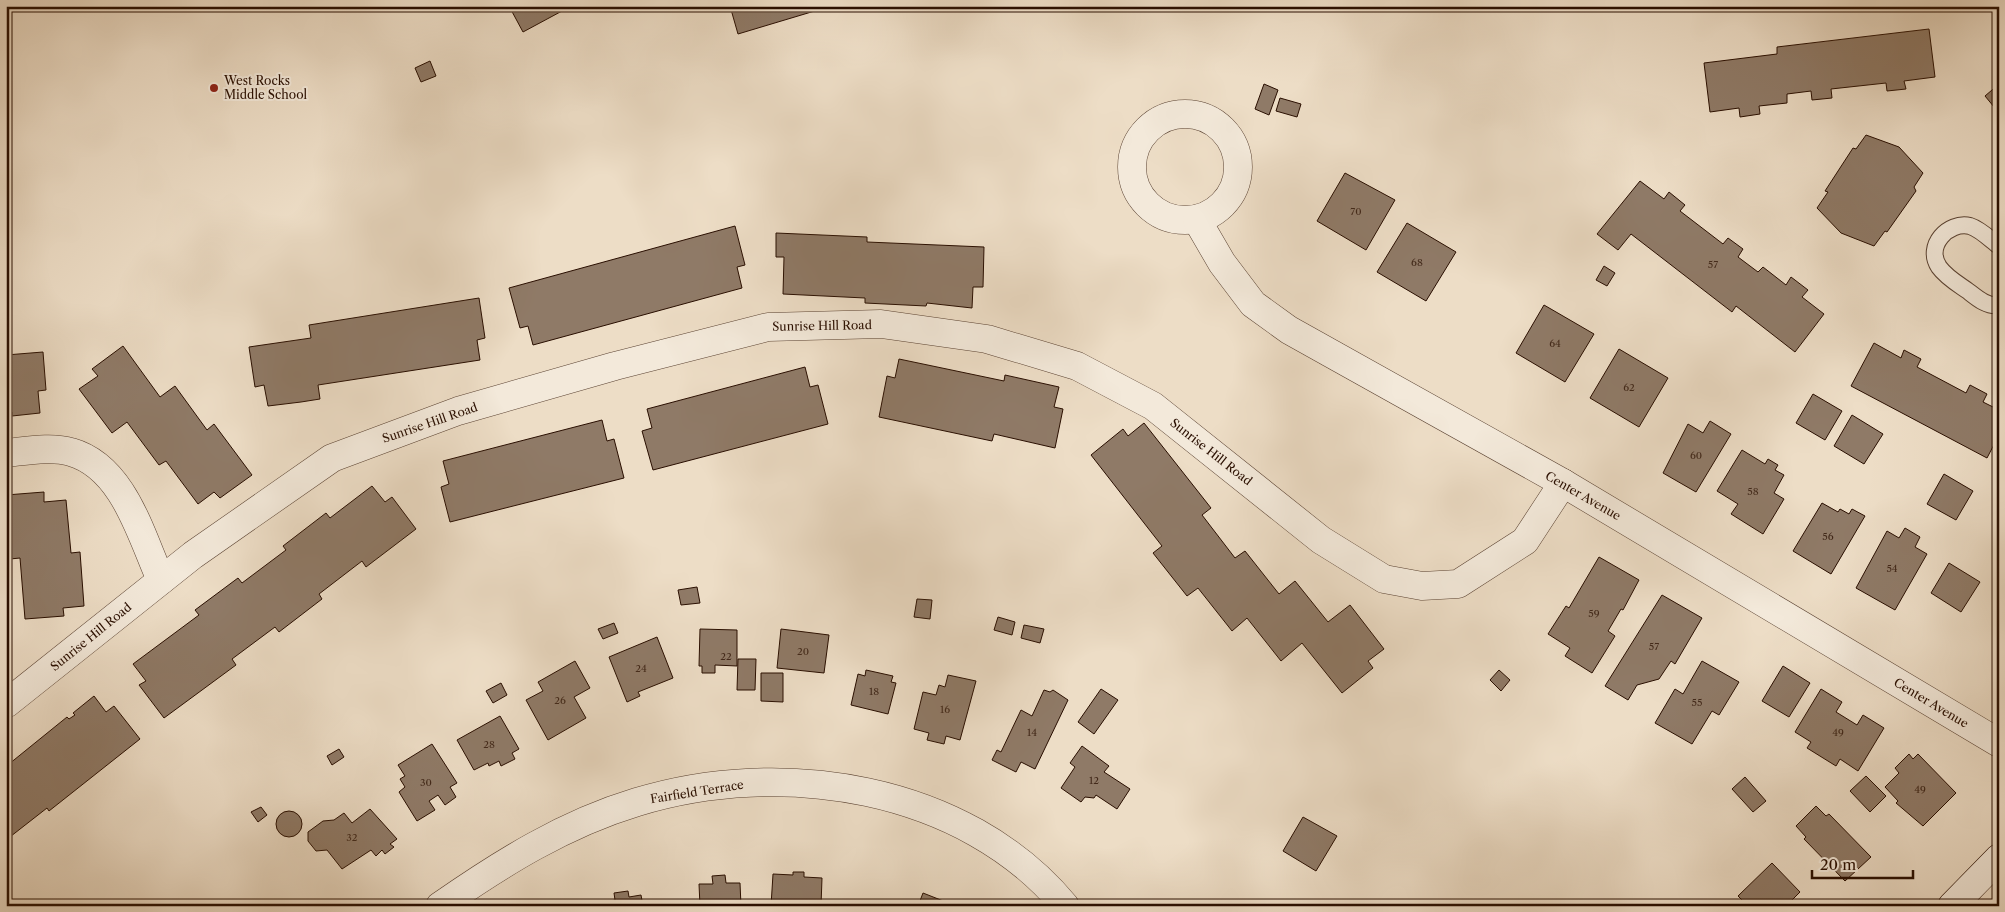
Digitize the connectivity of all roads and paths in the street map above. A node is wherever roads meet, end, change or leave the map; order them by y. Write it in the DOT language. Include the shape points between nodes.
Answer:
graph roads {
  1 [pos="1197,220"];
  2 [pos="1999,246"];
  3 [pos="1999,305"];
  4 [pos="6,453"];
  5 [pos="1563,483"];
  6 [pos="161,580"];
  7 [pos="6,704"];
  8 [pos="1999,743"];
  9 [pos="1999,858"];
  10 [pos="440,906"];
  11 [pos="1065,906"];
  12 [pos="1952,906"];
  1 -- 5 [label="street, Center Avenue" via="1222,263 1254,304 1290,330"];
  2 -- 3 [label="lane" via="1972,227 1962,225 1942,234 1935,254 1937,265 1944,274 1984,303"];
  4 -- 6 [label="street" via="36,450 71,452 98,465 123,496"];
  5 -- 6 [label="street, Sunrise Hill Road" via="1525,541 1458,584 1422,586 1384,579 1321,540 1153,406 1077,366 987,339 881,324 768,327 458,411 332,458"];
  5 -- 8 [label="street, Center Avenue"];
  6 -- 7 [label="street, Sunrise Hill Road"];
  9 -- 12 [label="street"];
  10 -- 11 [label="street, Fairfield Terrace" via="483,876 553,835 638,802 735,784 798,783 896,798 945,816 1019,862"];
}
